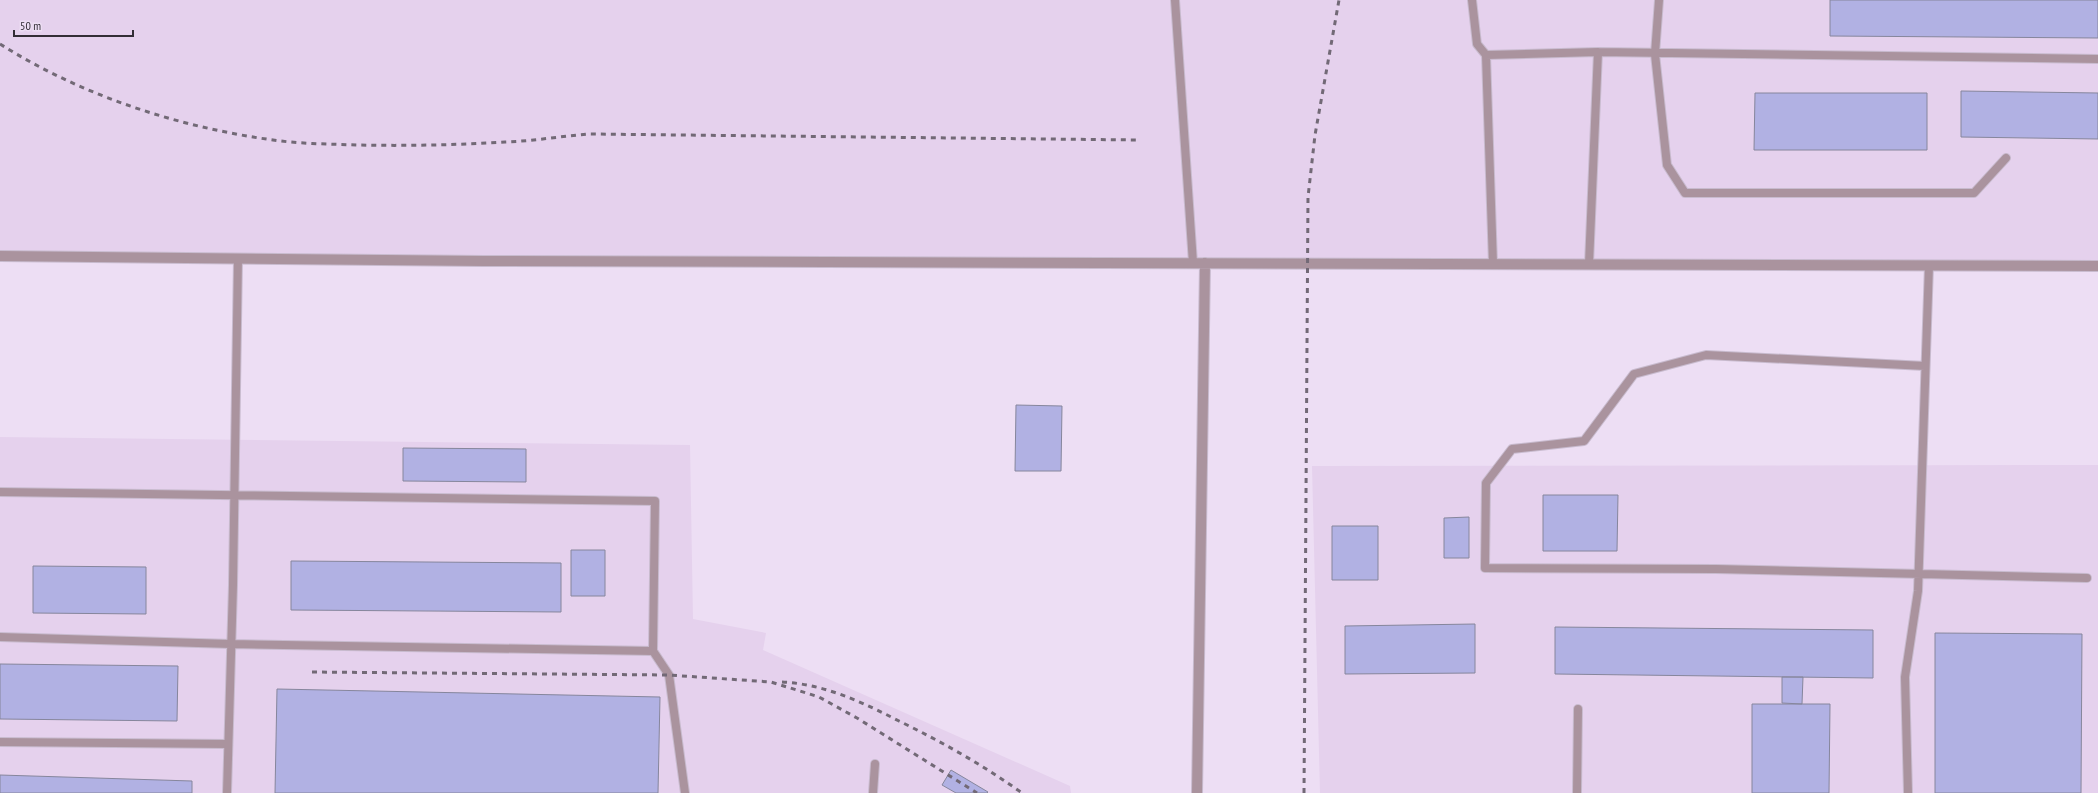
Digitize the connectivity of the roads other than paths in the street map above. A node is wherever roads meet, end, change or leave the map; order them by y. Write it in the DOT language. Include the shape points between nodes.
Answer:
graph roads {
  1 [pos="1175,0"];
  2 [pos="1472,0"];
  3 [pos="1659,0"];
  4 [pos="1598,52"];
  5 [pos="1655,54"];
  6 [pos="1486,55"];
  7 [pos="2098,59"];
  8 [pos="2006,158"];
  9 [pos="0,256"];
  10 [pos="238,258"];
  11 [pos="1193,263"];
  12 [pos="1205,264"];
  13 [pos="1493,264"];
  14 [pos="1589,264"];
  15 [pos="1929,265"];
  16 [pos="2098,266"];
  17 [pos="1925,366"];
  18 [pos="0,492"];
  19 [pos="235,494"];
  20 [pos="1919,574"];
  21 [pos="2087,578"];
  22 [pos="0,637"];
  23 [pos="231,644"];
  24 [pos="653,652"];
  25 [pos="1578,709"];
  26 [pos="0,742"];
  27 [pos="228,744"];
  28 [pos="874,764"];
  29 [pos="227,793"];
  30 [pos="685,793"];
  31 [pos="873,793"];
  32 [pos="1197,793"];
  33 [pos="1577,793"];
  34 [pos="1908,793"];
  1 -- 11 [label="lane"];
  2 -- 6 [label="lane" via="1477,44"];
  3 -- 5 [label="lane"];
  4 -- 5 [label="lane"];
  4 -- 6 [label="lane"];
  4 -- 14 [label="lane"];
  5 -- 7 [label="lane"];
  5 -- 8 [label="lane" via="1667,165 1685,193 1974,193"];
  6 -- 13 [label="lane"];
  9 -- 10 [label="street"];
  10 -- 11 [label="street"];
  10 -- 19 [label="lane"];
  11 -- 12 [label="street"];
  12 -- 13 [label="street"];
  12 -- 32 [label="street"];
  13 -- 14 [label="street"];
  14 -- 15 [label="street"];
  15 -- 16 [label="street"];
  15 -- 17 [label="lane"];
  17 -- 20 [label="lane"];
  17 -- 20 [label="lane" via="1706,355 1634,374 1584,441 1512,449 1486,483 1485,568 1716,569"];
  18 -- 19 [label="lane"];
  19 -- 23 [label="lane"];
  19 -- 24 [label="lane" via="656,501"];
  20 -- 21 [label="lane"];
  20 -- 34 [label="lane" via="1916,611 1905,677"];
  22 -- 23 [label="lane"];
  23 -- 24 [label="lane"];
  23 -- 27 [label="lane"];
  24 -- 30 [label="lane" via="669,675"];
  25 -- 33 [label="lane"];
  26 -- 27 [label="lane"];
  27 -- 29 [label="lane"];
  28 -- 31 [label="lane"];
}
